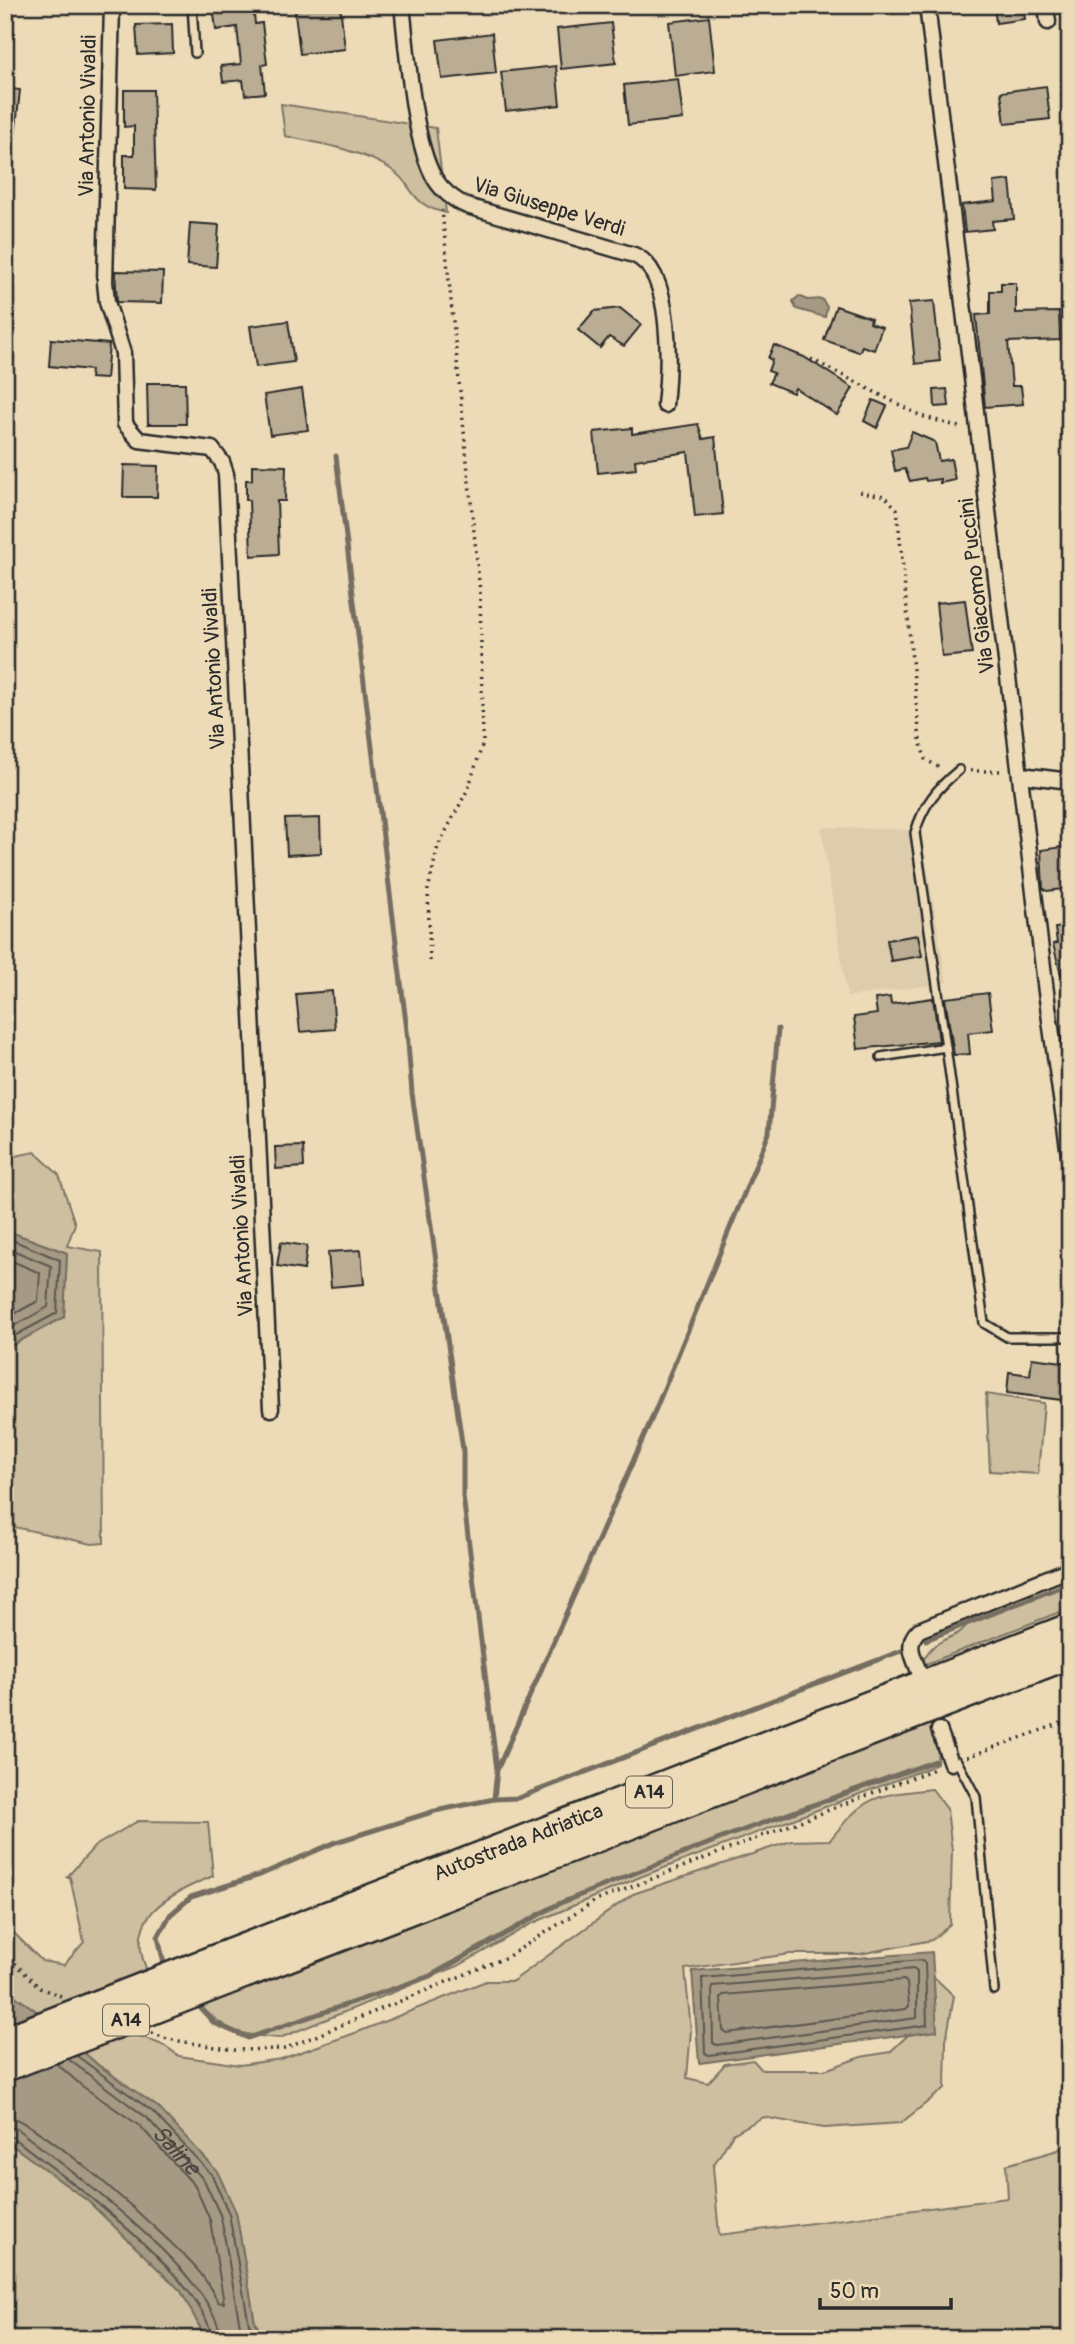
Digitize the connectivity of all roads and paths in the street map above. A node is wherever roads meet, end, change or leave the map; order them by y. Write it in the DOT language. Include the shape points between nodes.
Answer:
graph roads {
  1 [pos="112,5"];
  2 [pos="192,5"];
  3 [pos="402,5"];
  4 [pos="927,5"];
  5 [pos="1046,5"];
  6 [pos="1048,22"];
  7 [pos="195,53"];
  8 [pos="440,187"];
  9 [pos="811,359"];
  10 [pos="665,405"];
  11 [pos="979,430"];
  12 [pos="860,492"];
  13 [pos="959,770"];
  14 [pos="1021,773"];
  15 [pos="1070,781"];
  16 [pos="430,961"];
  17 [pos="946,1047"];
  18 [pos="881,1057"];
  19 [pos="1070,1163"];
  20 [pos="1070,1336"];
  21 [pos="271,1409"];
  22 [pos="1070,1569"];
  23 [pos="1070,1628"];
  24 [pos="1070,1654"];
  25 [pos="918,1669"];
  26 [pos="1070,1720"];
  27 [pos="939,1730"];
  28 [pos="954,1762"];
  29 [pos="5,1953"];
  30 [pos="238,1964"];
  31 [pos="994,1990"];
  32 [pos="65,1998"];
  33 [pos="142,2029"];
  34 [pos="5,2041"];
  35 [pos="5,2067"];
  1 -- 21 [label="street, Via Antonio Vivaldi" via="105,282 123,353 125,424 139,440 212,449 226,474"];
  2 -- 7 [label="lane"];
  3 -- 8 [label="street" via="418,122"];
  4 -- 11 [label="street, Via Giacomo Puccini"];
  5 -- 6 [label="street"];
  8 -- 10 [label="street, Via Giuseppe Verdi" via="467,206 648,263 660,285 667,342"];
  8 -- 16 [label="path" via="480,592 484,704 483,743 468,789 438,846 428,890"];
  9 -- 11 [label="path" via="921,416"];
  11 -- 14 [label="street, Via Giacomo Puccini"];
  12 -- 13 [label="path" via="885,496 897,509 920,740 925,759 932,765"];
  13 -- 14 [label="path"];
  13 -- 17 [label="lane" via="939,786 920,814 915,832"];
  14 -- 15 [label="street"];
  14 -- 19 [label="street, Via Giacomo Puccini"];
  17 -- 18 [label="lane"];
  17 -- 20 [label="lane" via="984,1323 1007,1337"];
  22 -- 25 [label="street" via="919,1630 911,1647"];
  23 -- 30 [label="highway, Autostrada Adriatica / A14"];
  24 -- 30 [label="highway, Autostrada Adriatica / A14"];
  26 -- 28 [label="path"];
  27 -- 28 [label="street"];
  28 -- 31 [label="lane" via="976,1797"];
  28 -- 33 [label="path" via="595,1901 507,1958 284,2049 234,2050 167,2039"];
  29 -- 32 [label="path" via="40,1988"];
  30 -- 34 [label="highway, Autostrada Adriatica / A14, bridge"];
  30 -- 35 [label="highway, Autostrada Adriatica / A14, bridge"];
}
